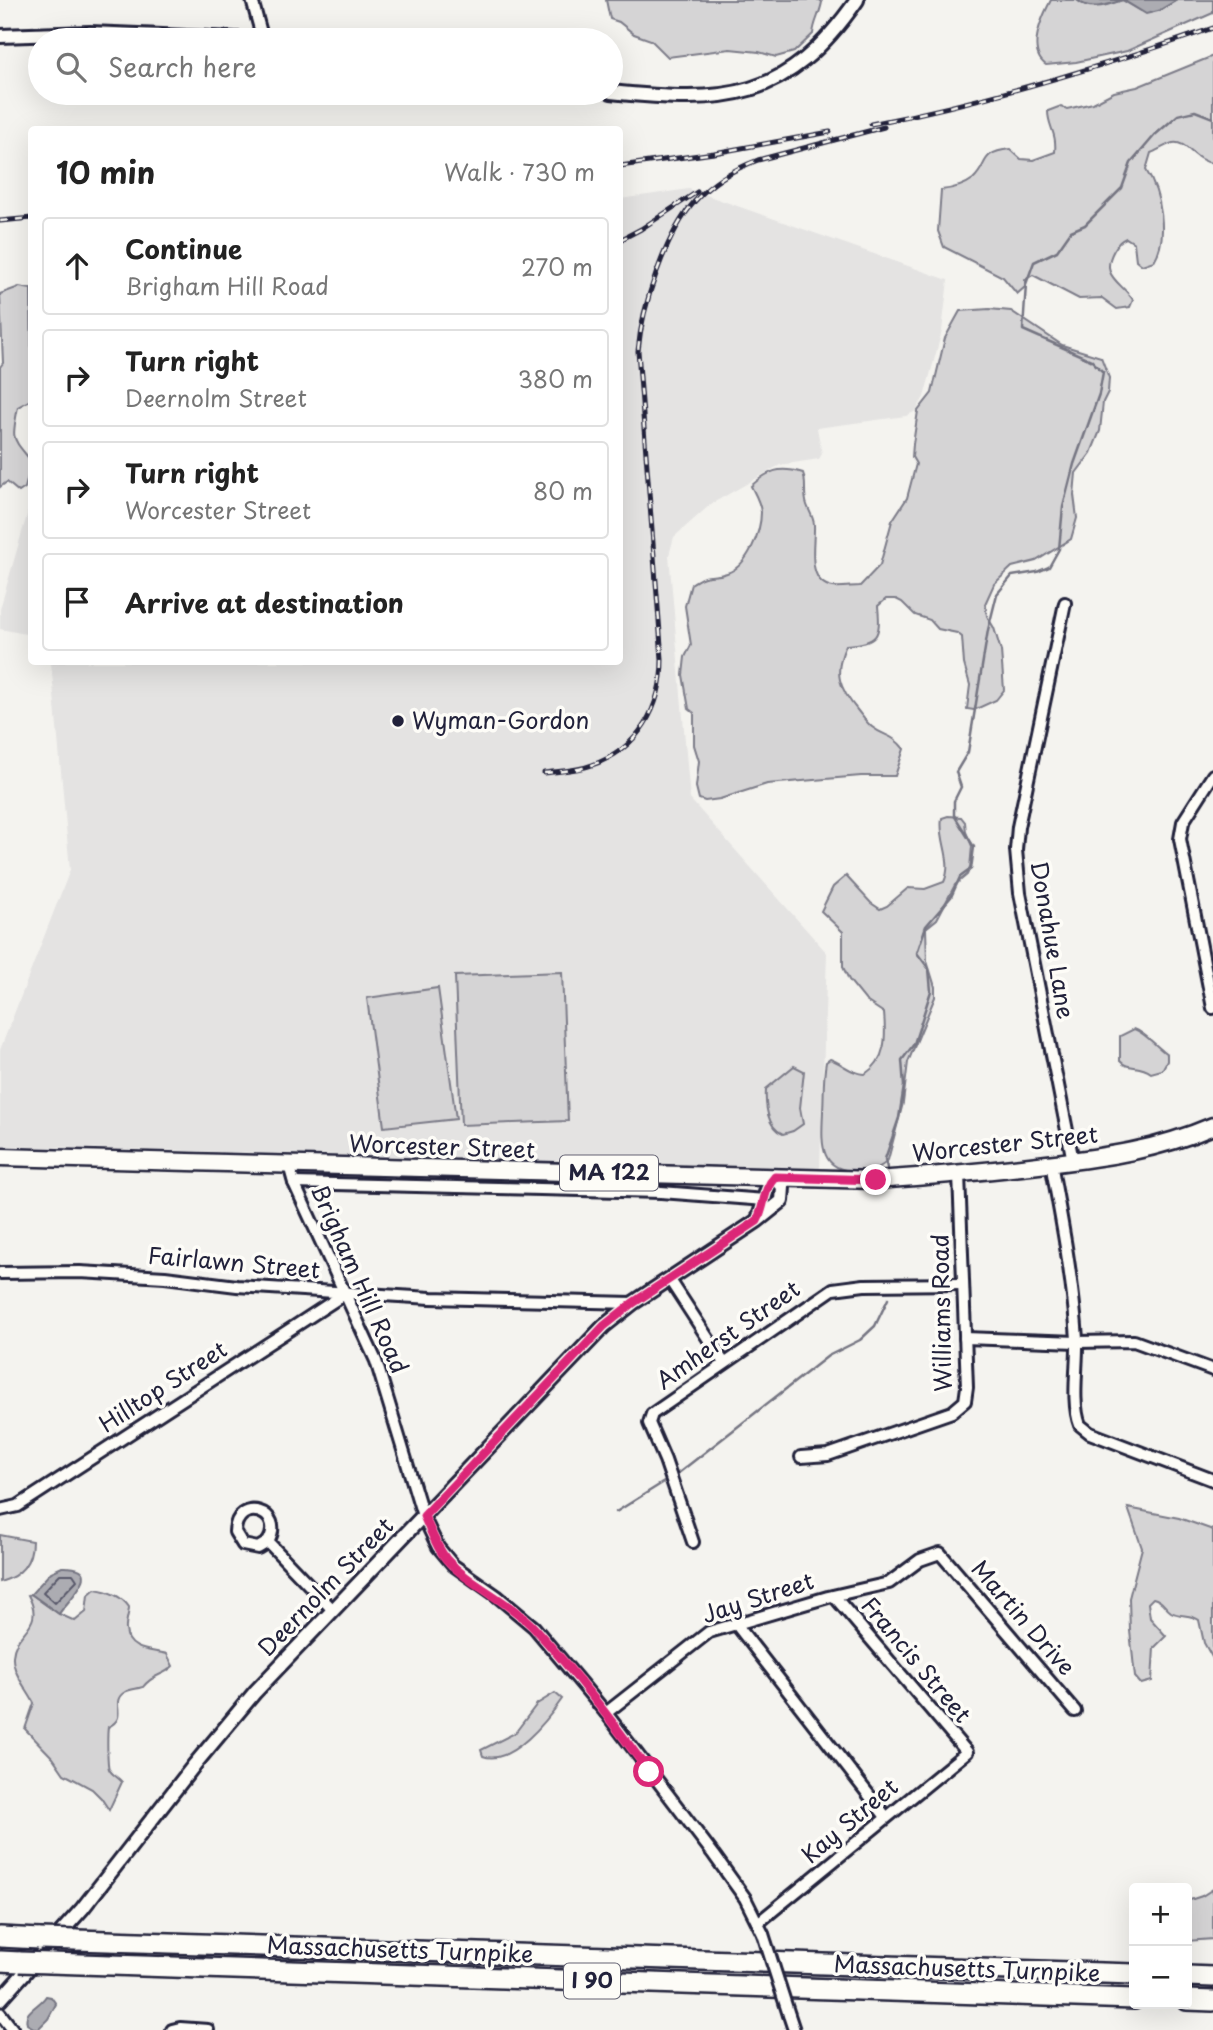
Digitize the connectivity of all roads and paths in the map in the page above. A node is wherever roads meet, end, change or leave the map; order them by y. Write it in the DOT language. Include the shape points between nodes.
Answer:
graph roads {
  1 [pos="252,0"];
  2 [pos="857,0"];
  3 [pos="258,28"];
  4 [pos="28,35"];
  5 [pos="0,36"];
  6 [pos="623,93"];
  7 [pos="1065,603"];
  8 [pos="1213,775"];
  9 [pos="1209,966"];
  10 [pos="1213,1008"];
  11 [pos="1213,1126"];
  12 [pos="0,1157"];
  13 [pos="1073,1161"];
  14 [pos="1051,1163"];
  15 [pos="289,1165"];
  16 [pos="959,1174"];
  17 [pos="775,1177"];
  18 [pos="294,1182"];
  19 [pos="765,1200"];
  20 [pos="757,1221"];
  21 [pos="0,1273"];
  22 [pos="670,1280"];
  23 [pos="964,1284"];
  24 [pos="346,1293"];
  25 [pos="633,1303"];
  26 [pos="965,1338"];
  27 [pos="1077,1342"];
  28 [pos="724,1363"];
  29 [pos="1213,1370"];
  30 [pos="802,1457"];
  31 [pos="1213,1480"];
  32 [pos="0,1510"];
  33 [pos="424,1516"];
  34 [pos="268,1542"];
  35 [pos="693,1542"];
  36 [pos="939,1553"];
  37 [pos="834,1596"];
  38 [pos="333,1610"];
  39 [pos="736,1624"];
  40 [pos="1075,1711"];
  41 [pos="606,1713"];
  42 [pos="967,1752"];
  43 [pos="886,1817"];
  44 [pos="761,1928"];
  45 [pos="0,1937"];
  46 [pos="0,1961"];
  47 [pos="1129,1974"];
  48 [pos="1192,1976"];
  49 [pos="1213,1977"];
  50 [pos="1129,1999"];
  51 [pos="0,2000"];
  52 [pos="1192,2000"];
  53 [pos="1213,2001"];
  54 [pos="0,2013"];
  55 [pos="13,2030"];
  56 [pos="172,2030"];
  57 [pos="208,2030"];
  58 [pos="794,2030"];
  1 -- 3 [label="street"];
  2 -- 6 [label="street" via="804,61 778,78 722,96"];
  4 -- 5 [label="street"];
  7 -- 13 [label="street, Donahue Lane" via="1016,850 1020,893"];
  8 -- 9 [label="street" via="1183,822 1180,839"];
  9 -- 10 [label="street"];
  11 -- 13 [label="main road, Worcester Street / MA 122" via="1148,1149"];
  12 -- 15 [label="main road, Worcester Street / MA 122"];
  13 -- 14 [label="main road, Worcester Street / MA 122"];
  14 -- 16 [label="main road, Worcester Street / MA 122"];
  14 -- 27 [label="street" via="1071,1273"];
  15 -- 17 [label="main road, Worcester Street / MA 122"];
  15 -- 18 [label="street, Brigham Hill Road"];
  16 -- 17 [label="main road, Worcester Street / MA 122" via="876,1180"];
  16 -- 23 [label="street, Williams Road"];
  17 -- 19 [label="street" via="767,1185"];
  17 -- 20 [label="street, Deernolm Street" via="783,1186 782,1201"];
  18 -- 19 [label="street" via="648,1192"];
  18 -- 24 [label="street, Brigham Hill Road"];
  19 -- 20 [label="street"];
  20 -- 22 [label="street, Deernolm Street"];
  21 -- 24 [label="street, Fairlawn Street" via="90,1273"];
  22 -- 25 [label="street, Deernolm Street"];
  22 -- 28 [label="street"];
  23 -- 26 [label="street, Williams Road"];
  23 -- 28 [label="street, Amherst Street" via="833,1289"];
  24 -- 25 [label="street, Fairlawn Street"];
  24 -- 32 [label="street, Hilltop Street" via="18,1506"];
  24 -- 33 [label="street, Brigham Hill Road" via="381,1374"];
  25 -- 33 [label="street, Deernolm Street" via="592,1338"];
  26 -- 27 [label="street"];
  26 -- 30 [label="street, Williams Road" via="967,1387 960,1408 828,1455"];
  27 -- 29 [label="street" via="1134,1341"];
  27 -- 31 [label="street" via="1077,1413 1082,1428"];
  28 -- 35 [label="street, Amherst Street" via="649,1420"];
  33 -- 38 [label="street, Deernolm Street"];
  33 -- 41 [label="street, Brigham Hill Road" via="448,1561 534,1628"];
  34 -- 38 [label="street"];
  36 -- 37 [label="street, Jay Street" via="915,1563 893,1582"];
  36 -- 40 [label="street, Martin Drive"];
  37 -- 39 [label="street, Jay Street"];
  37 -- 42 [label="street, Francis Street"];
  38 -- 51 [label="street, Deernolm Street" via="255,1692 82,1909"];
  39 -- 41 [label="street, Jay Street" via="703,1636"];
  39 -- 43 [label="street"];
  41 -- 44 [label="street, Brigham Hill Road" via="724,1868"];
  42 -- 43 [label="street, Kay Street"];
  43 -- 44 [label="street, Kay Street"];
  44 -- 58 [label="street, Brigham Hill Road, bridge"];
  45 -- 47 [label="highway, Massachusetts Turnpike / I 90, bridge"];
  46 -- 50 [label="highway, Massachusetts Turnpike / I 90, bridge"];
  48 -- 49 [label="highway"];
  52 -- 53 [label="highway"];
  54 -- 55 [label="street"];
  56 -- 57 [label="street"];
}
